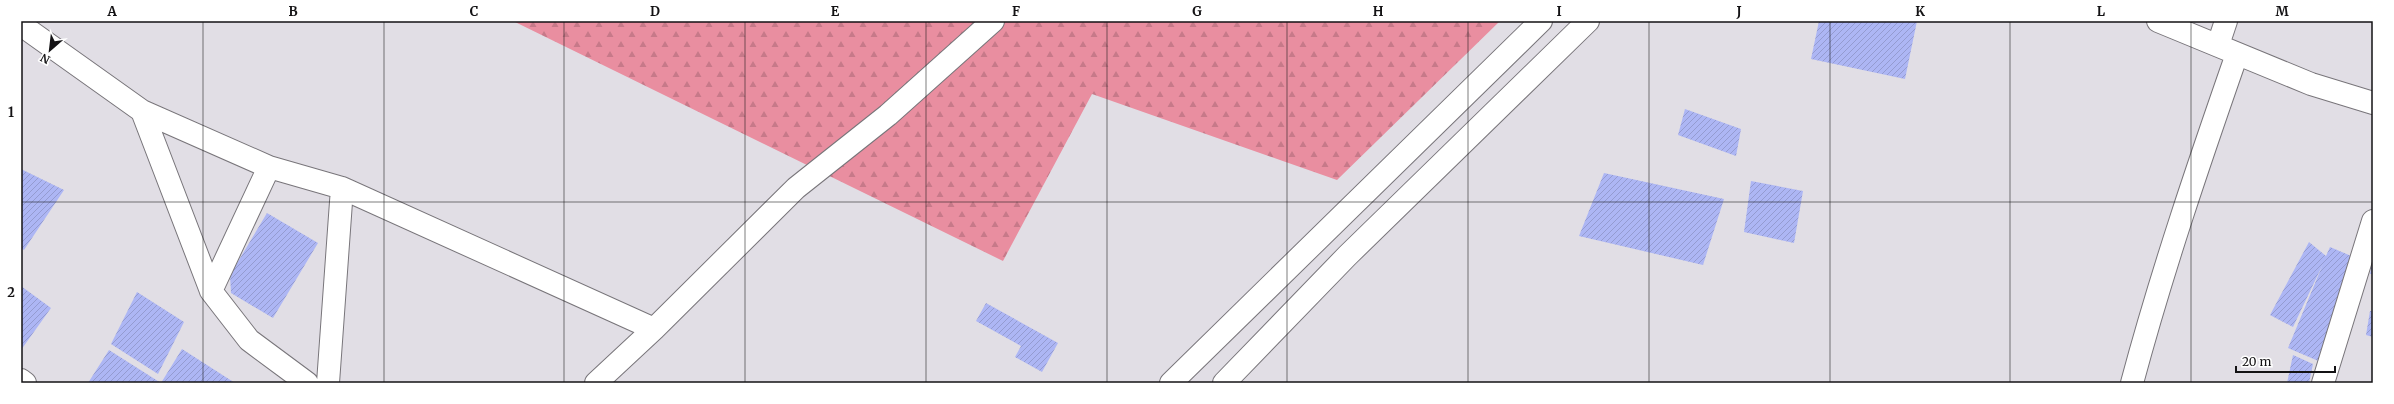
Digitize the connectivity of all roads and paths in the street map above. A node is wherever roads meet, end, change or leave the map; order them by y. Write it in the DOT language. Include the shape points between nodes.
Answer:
graph roads {
  1 [pos="993,21"];
  2 [pos="1541,21"];
  3 [pos="1588,21"];
  4 [pos="2158,21"];
  5 [pos="2226,21"];
  6 [pos="22,24"];
  7 [pos="2218,45"];
  8 [pos="2237,54"];
  9 [pos="2373,103"];
  10 [pos="142,111"];
  11 [pos="269,167"];
  12 [pos="342,188"];
  13 [pos="2373,221"];
  14 [pos="211,292"];
  15 [pos="654,329"];
  16 [pos="21,380"];
  17 [pos="25,383"];
  18 [pos="307,383"];
  19 [pos="328,383"];
  20 [pos="596,383"];
  21 [pos="1170,383"];
  22 [pos="1224,383"];
  23 [pos="2132,383"];
  24 [pos="2323,383"];
  1 -- 15 [label="street" via="888,115 796,188"];
  2 -- 21 [label="street"];
  3 -- 22 [label="street" via="1347,256"];
  4 -- 7 [label="street"];
  5 -- 7 [label="street"];
  6 -- 10 [label="street"];
  7 -- 8 [label="street"];
  8 -- 9 [label="street" via="2311,84"];
  8 -- 23 [label="street" via="2191,187"];
  10 -- 11 [label="street"];
  10 -- 14 [label="street"];
  11 -- 12 [label="street"];
  11 -- 14 [label="street"];
  12 -- 15 [label="street"];
  12 -- 19 [label="street"];
  13 -- 24 [label="street"];
  14 -- 18 [label="street" via="249,340"];
  15 -- 20 [label="street"];
  16 -- 17 [label="street"];
}
